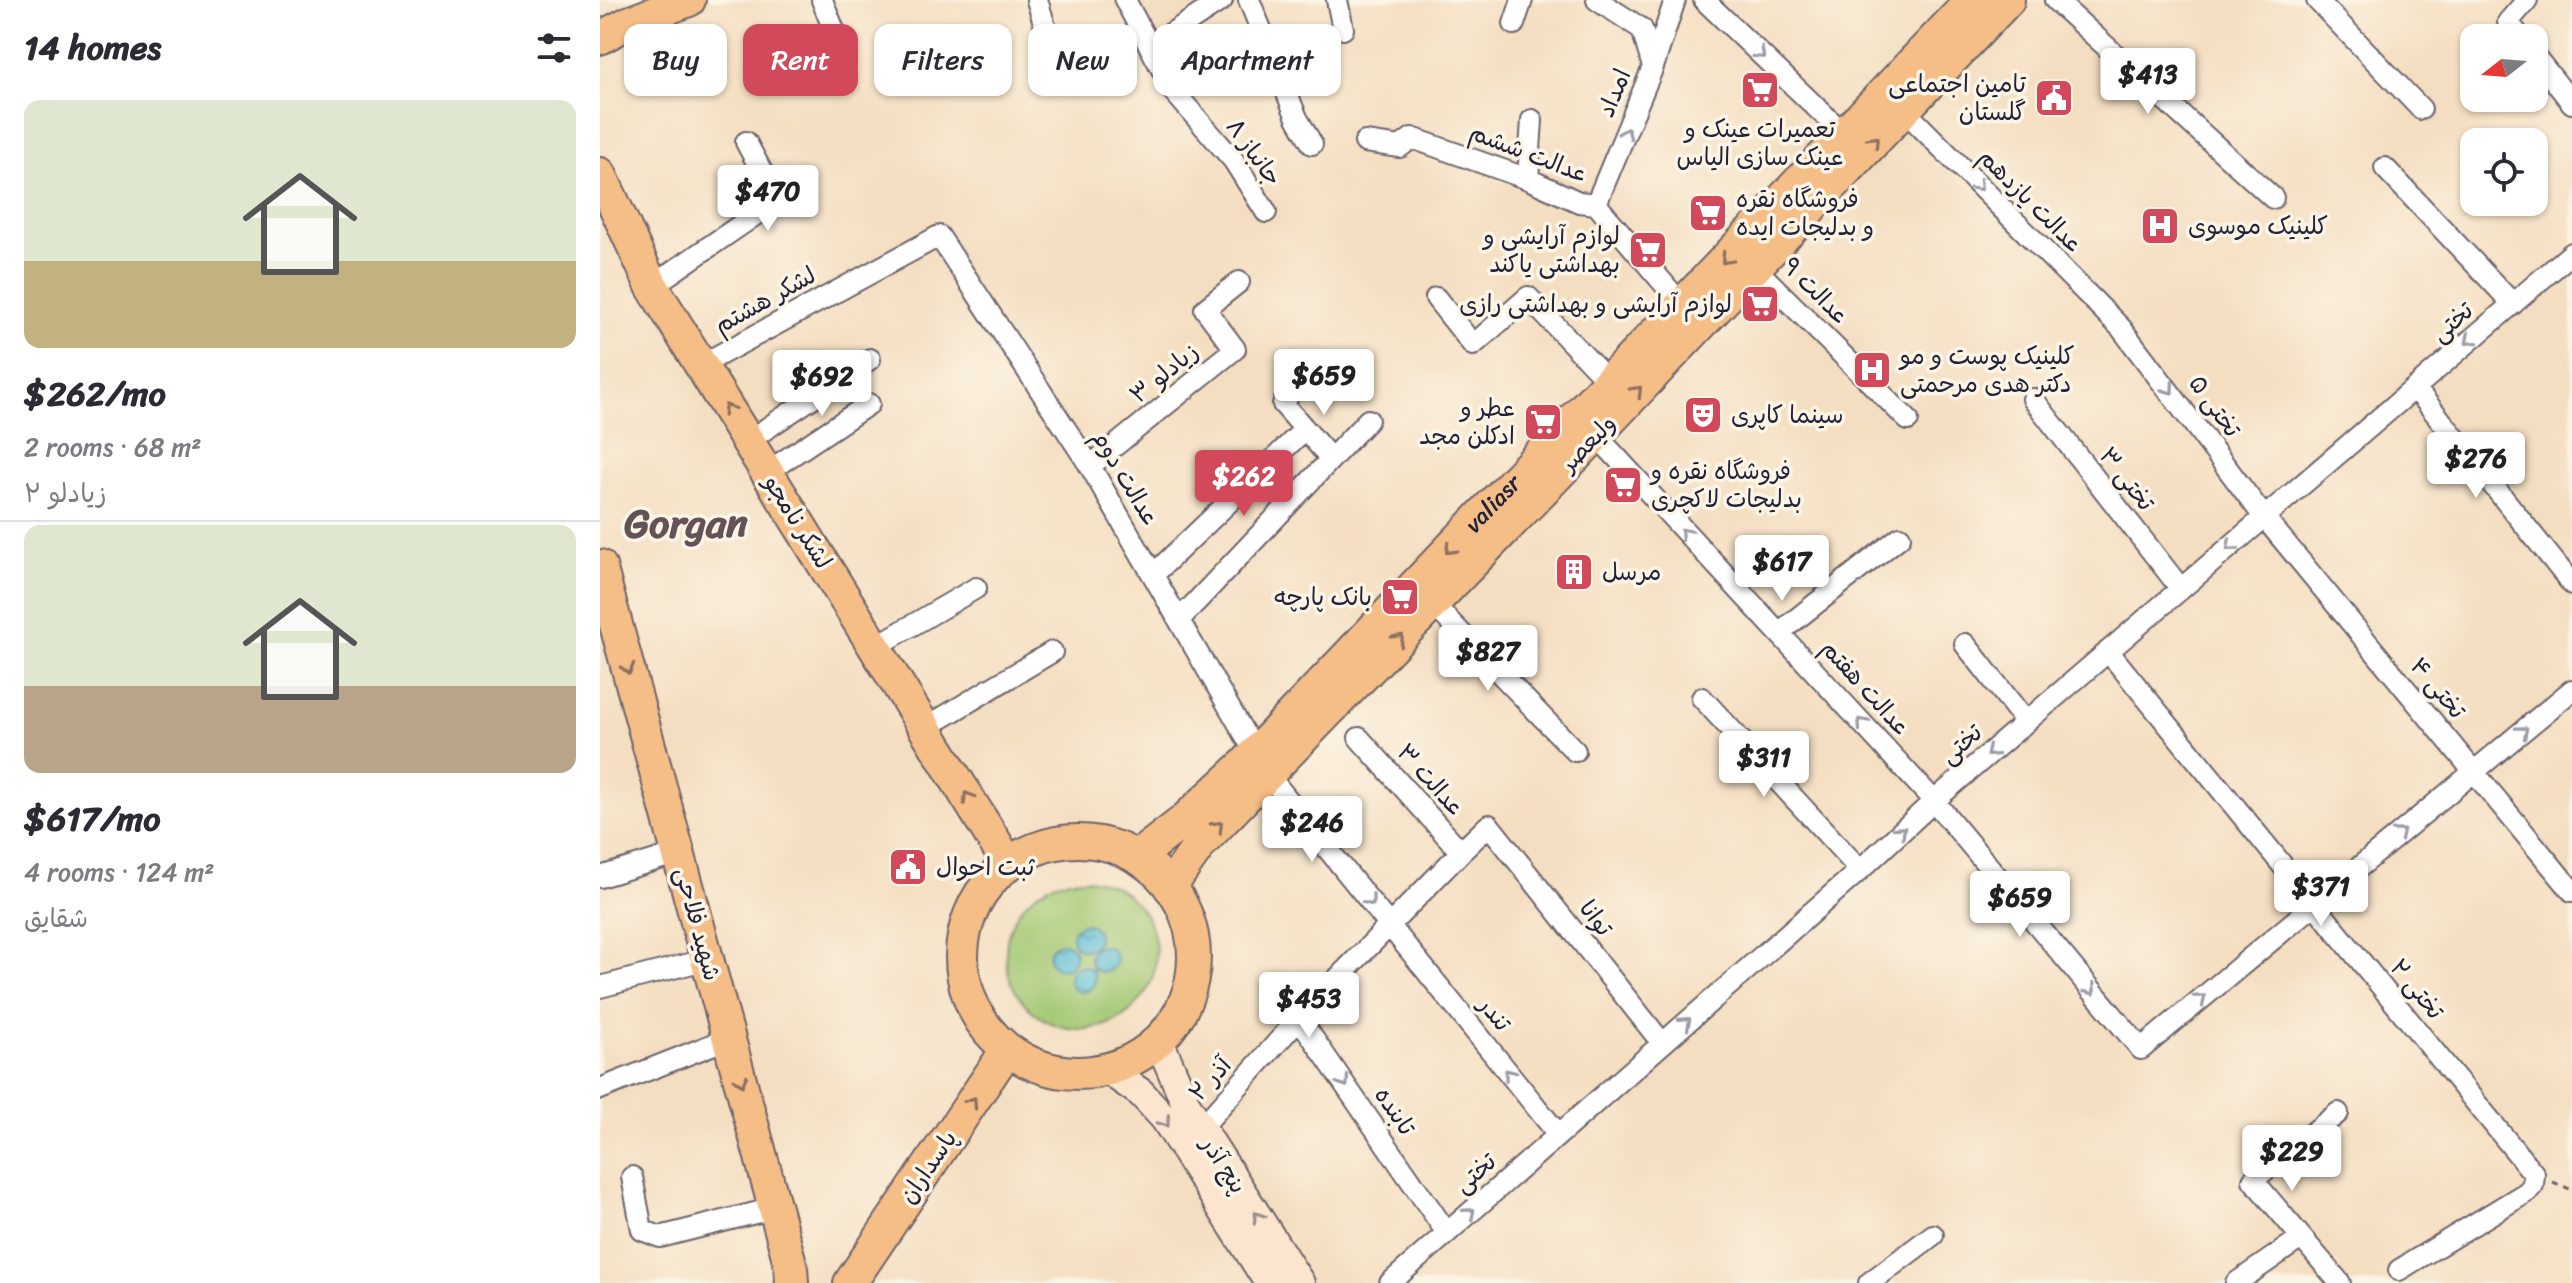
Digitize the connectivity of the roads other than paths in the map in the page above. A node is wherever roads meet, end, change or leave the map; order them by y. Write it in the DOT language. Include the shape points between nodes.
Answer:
graph roads {
  1 [pos="689,0"];
  2 [pos="822,0"];
  3 [pos="1037,0"];
  4 [pos="1125,0"];
  5 [pos="1222,0"];
  6 [pos="1249,0"];
  7 [pos="1337,0"];
  8 [pos="1522,0"];
  9 [pos="1597,0"];
  10 [pos="1675,0"];
  11 [pos="1704,0"];
  12 [pos="1972,0"];
  13 [pos="2008,0"];
  14 [pos="2055,0"];
  15 [pos="2317,0"];
  16 [pos="2527,0"];
  17 [pos="832,24"];
  18 [pos="1044,24"];
  19 [pos="1514,24"];
  20 [pos="2517,24"];
  21 [pos="1343,29"];
  22 [pos="600,38"];
  23 [pos="1150,47"];
  24 [pos="1653,67"];
  25 [pos="2548,73"];
  26 [pos="2572,103"];
  27 [pos="2421,109"];
  28 [pos="1904,110"];
  29 [pos="1532,120"];
  30 [pos="1844,134"];
  31 [pos="746,142"];
  32 [pos="1365,142"];
  33 [pos="1312,144"];
  34 [pos="2385,168"];
  35 [pos="600,174"];
  36 [pos="1528,179"];
  37 [pos="2273,198"];
  38 [pos="1596,204"];
  39 [pos="1266,212"];
  40 [pos="600,232"];
  41 [pos="939,236"];
  42 [pos="2571,257"];
  43 [pos="1755,268"];
  44 [pos="1239,282"];
  45 [pos="652,286"];
  46 [pos="1436,298"];
  47 [pos="2513,304"];
  48 [pos="1682,305"];
  49 [pos="2121,328"];
  50 [pos="870,359"];
  51 [pos="701,365"];
  52 [pos="1301,376"];
  53 [pos="1609,382"];
  54 [pos="2415,388"];
  55 [pos="2033,399"];
  56 [pos="869,404"];
  57 [pos="1368,420"];
  58 [pos="1908,420"];
  59 [pos="1305,429"];
  60 [pos="1596,435"];
  61 [pos="748,441"];
  62 [pos="1331,459"];
  63 [pos="1090,466"];
  64 [pos="767,472"];
  65 [pos="2264,517"];
  66 [pos="1900,537"];
  67 [pos="600,566"];
  68 [pos="1153,575"];
  69 [pos="2572,584"];
  70 [pos="976,588"];
  71 [pos="2181,589"];
  72 [pos="1433,604"];
  73 [pos="1179,620"];
  74 [pos="608,630"];
  75 [pos="1780,632"];
  76 [pos="1965,644"];
  77 [pos="875,647"];
  78 [pos="2108,651"];
  79 [pos="1052,652"];
  80 [pos="2572,690"];
  81 [pos="1702,698"];
  82 [pos="2026,722"];
  83 [pos="925,728"];
  84 [pos="1359,738"];
  85 [pos="1575,751"];
  86 [pos="1262,764"];
  87 [pos="2474,772"];
  88 [pos="1934,801"];
  89 [pos="1461,852"];
  90 [pos="679,853"];
  91 [pos="1003,855"];
  92 [pos="1137,857"];
  93 [pos="1860,870"];
  94 [pos="600,877"];
  95 [pos="1170,887"];
  96 [pos="2572,891"];
  97 [pos="2315,904"];
  98 [pos="1390,926"];
  99 [pos="708,959"];
  100 [pos="600,987"];
  101 [pos="1299,1018"];
  102 [pos="729,1038"];
  103 [pos="1159,1041"];
  104 [pos="1662,1043"];
  105 [pos="1003,1056"];
  106 [pos="1108,1070"];
  107 [pos="600,1089"];
  108 [pos="2338,1113"];
  109 [pos="1201,1128"];
  110 [pos="1558,1134"];
  111 [pos="632,1177"];
  112 [pos="775,1208"];
  113 [pos="1447,1233"];
  114 [pos="1933,1235"];
  115 [pos="2301,1238"];
  116 [pos="2399,1270"];
  117 [pos="798,1278"];
  118 [pos="850,1283"];
  119 [pos="1269,1283"];
  120 [pos="1300,1283"];
  121 [pos="1390,1283"];
  122 [pos="1869,1283"];
  123 [pos="2236,1283"];
  124 [pos="2340,1283"];
  1 -- 22 [label="main road"];
  2 -- 17 [label="street"];
  3 -- 18 [label="street"];
  4 -- 23 [label="street, جانباز ۸"];
  5 -- 23 [label="street"];
  6 -- 33 [label="street"];
  7 -- 21 [label="street"];
  8 -- 19 [label="street"];
  9 -- 24 [label="street" via="1642,29"];
  10 -- 24 [label="street, امداد"];
  11 -- 30 [label="street, one-way"];
  12 -- 30 [label="main road, valiasr"];
  13 -- 28 [label="main road, ولیعصر"];
  14 -- 37 [label="street"];
  15 -- 27 [label="street"];
  16 -- 20 [label="street"];
  23 -- 39 [label="street, جانباز ۸" via="1174,92 1234,161"];
  38 -- 24 [label="street, امداد, one-way"];
  25 -- 26 [label="street"];
  43 -- 28 [label="main road, ولیعصر, one-way"];
  28 -- 49 [label="street, عدالت یازدهم, one-way"];
  29 -- 36 [label="street"];
  30 -- 48 [label="main road, valiasr, one-way"];
  31 -- 45 [label="street" via="777,200"];
  32 -- 36 [label="street, عدالت ششم" via="1400,147 1412,138"];
  34 -- 47 [label="street"];
  35 -- 45 [label="main road, لشکر نامجو"];
  36 -- 38 [label="street, عدالت ششم"];
  38 -- 48 [label="street, عدالت ششم"];
  40 -- 45 [label="main road"];
  41 -- 51 [label="street, لشکر هشتم"];
  41 -- 63 [label="street, عدالت دوم"];
  42 -- 47 [label="street, تختی"];
  43 -- 58 [label="street, عدالت ۹"];
  60 -- 43 [label="main road, ولیعصر, one-way"];
  44 -- 63 [label="street, زیادلو ۳" via="1205,309 1235,349"];
  45 -- 51 [label="main road, لشکر نامجو"];
  46 -- 53 [label="street" via="1473,345 1528,297"];
  47 -- 54 [label="street, تختی, one-way"];
  48 -- 53 [label="main road, valiasr"];
  49 -- 65 [label="street, ۵ تختی, one-way"];
  50 -- 61 [label="street"];
  61 -- 51 [label="main road, لشکر نامجو, one-way"];
  52 -- 59 [label="street" via="1283,404"];
  53 -- 86 [label="main road, valiasr, one-way"];
  54 -- 65 [label="street, تختی"];
  54 -- 69 [label="street"];
  55 -- 71 [label="street, تختی ۳"];
  56 -- 64 [label="street"];
  57 -- 62 [label="street"];
  59 -- 62 [label="street"];
  59 -- 68 [label="street"];
  60 -- 72 [label="main road, ولیعصر"];
  75 -- 60 [label="street, عدالت هفتم, one-way"];
  61 -- 64 [label="main road, لشکر نامجو"];
  62 -- 73 [label="street"];
  63 -- 68 [label="street, عدالت دوم"];
  64 -- 77 [label="main road, لشکر نامجو"];
  65 -- 71 [label="street, تختی, one-way"];
  65 -- 87 [label="street, تختی ۴"];
  66 -- 75 [label="street"];
  67 -- 74 [label="main road, شهید فلاحی"];
  68 -- 73 [label="street, عدالت دوم"];
  70 -- 77 [label="street"];
  71 -- 78 [label="street, تختی"];
  72 -- 85 [label="street"];
  86 -- 72 [label="main road, ولیعصر, one-way"];
  73 -- 86 [label="street, عدالت دوم"];
  74 -- 90 [label="main road, شهید فلاحی, one-way"];
  88 -- 75 [label="street, عدالت هفتم, one-way"];
  76 -- 82 [label="street"];
  77 -- 83 [label="main road, لشکر نامجو"];
  78 -- 82 [label="street, تختی"];
  78 -- 97 [label="street, تختی ۲"];
  79 -- 83 [label="street"];
  87 -- 80 [label="street, one-way"];
  81 -- 93 [label="street"];
  82 -- 88 [label="street, تختی, one-way"];
  91 -- 83 [label="main road, لشکر نامجو, one-way"];
  84 -- 89 [label="street, عدالت ۳"];
  86 -- 92 [label="main road, valiasr"];
  95 -- 86 [label="main road, ولیعصر, one-way"];
  86 -- 98 [label="street, تندر, one-way"];
  87 -- 96 [label="street, تختی ۴"];
  97 -- 87 [label="street, one-way"];
  93 -- 88 [label="street, تختی, one-way"];
  88 -- 97 [label="street, عدالت هفتم, one-way" via="2141,1049"];
  89 -- 98 [label="street, عدالت ۳"];
  89 -- 104 [label="street, توانا" via="1489,825"];
  90 -- 94 [label="street"];
  90 -- 99 [label="main road, شهید فلاحی"];
  91 -- 92 [label="main road" via="1079,841 1109,845"];
  91 -- 105 [label="main road" via="965,927 962,947 971,1004"];
  92 -- 95 [label="main road"];
  104 -- 93 [label="street, تختی, one-way"];
  95 -- 103 [label="main road" via="1190,929 1193,975 1181,1010"];
  97 -- 116 [label="street, تختی ۲" via="2534,1174 2527,1192"];
  98 -- 101 [label="street, ۲ آذر"];
  110 -- 98 [label="street, تندر, one-way"];
  99 -- 100 [label="street"];
  99 -- 102 [label="main road, شهید فلاحی"];
  101 -- 109 [label="street, ۲ آذر"];
  101 -- 113 [label="street, تابنده, one-way"];
  102 -- 107 [label="street"];
  102 -- 112 [label="main road, شهید فلاحی, one-way"];
  103 -- 106 [label="main road" via="1127,1064"];
  103 -- 109 [label="main road, پنج آذر"];
  104 -- 110 [label="street, تختی"];
  105 -- 106 [label="main road" via="1073,1074"];
  118 -- 105 [label="main road, پاسداران, one-way"];
  106 -- 119 [label="main road, پنج آذر, one-way" via="1141,1093 1165,1119"];
  108 -- 115 [label="street" via="2253,1180"];
  120 -- 109 [label="main road, پنج آذر, one-way"];
  113 -- 110 [label="street, تختی, one-way"];
  111 -- 112 [label="street" via="642,1230 660,1237"];
  112 -- 117 [label="main road, شهید فلاحی"];
  113 -- 121 [label="street, تختی"];
  114 -- 122 [label="street"];
  115 -- 123 [label="street"];
  115 -- 124 [label="street"];
}
